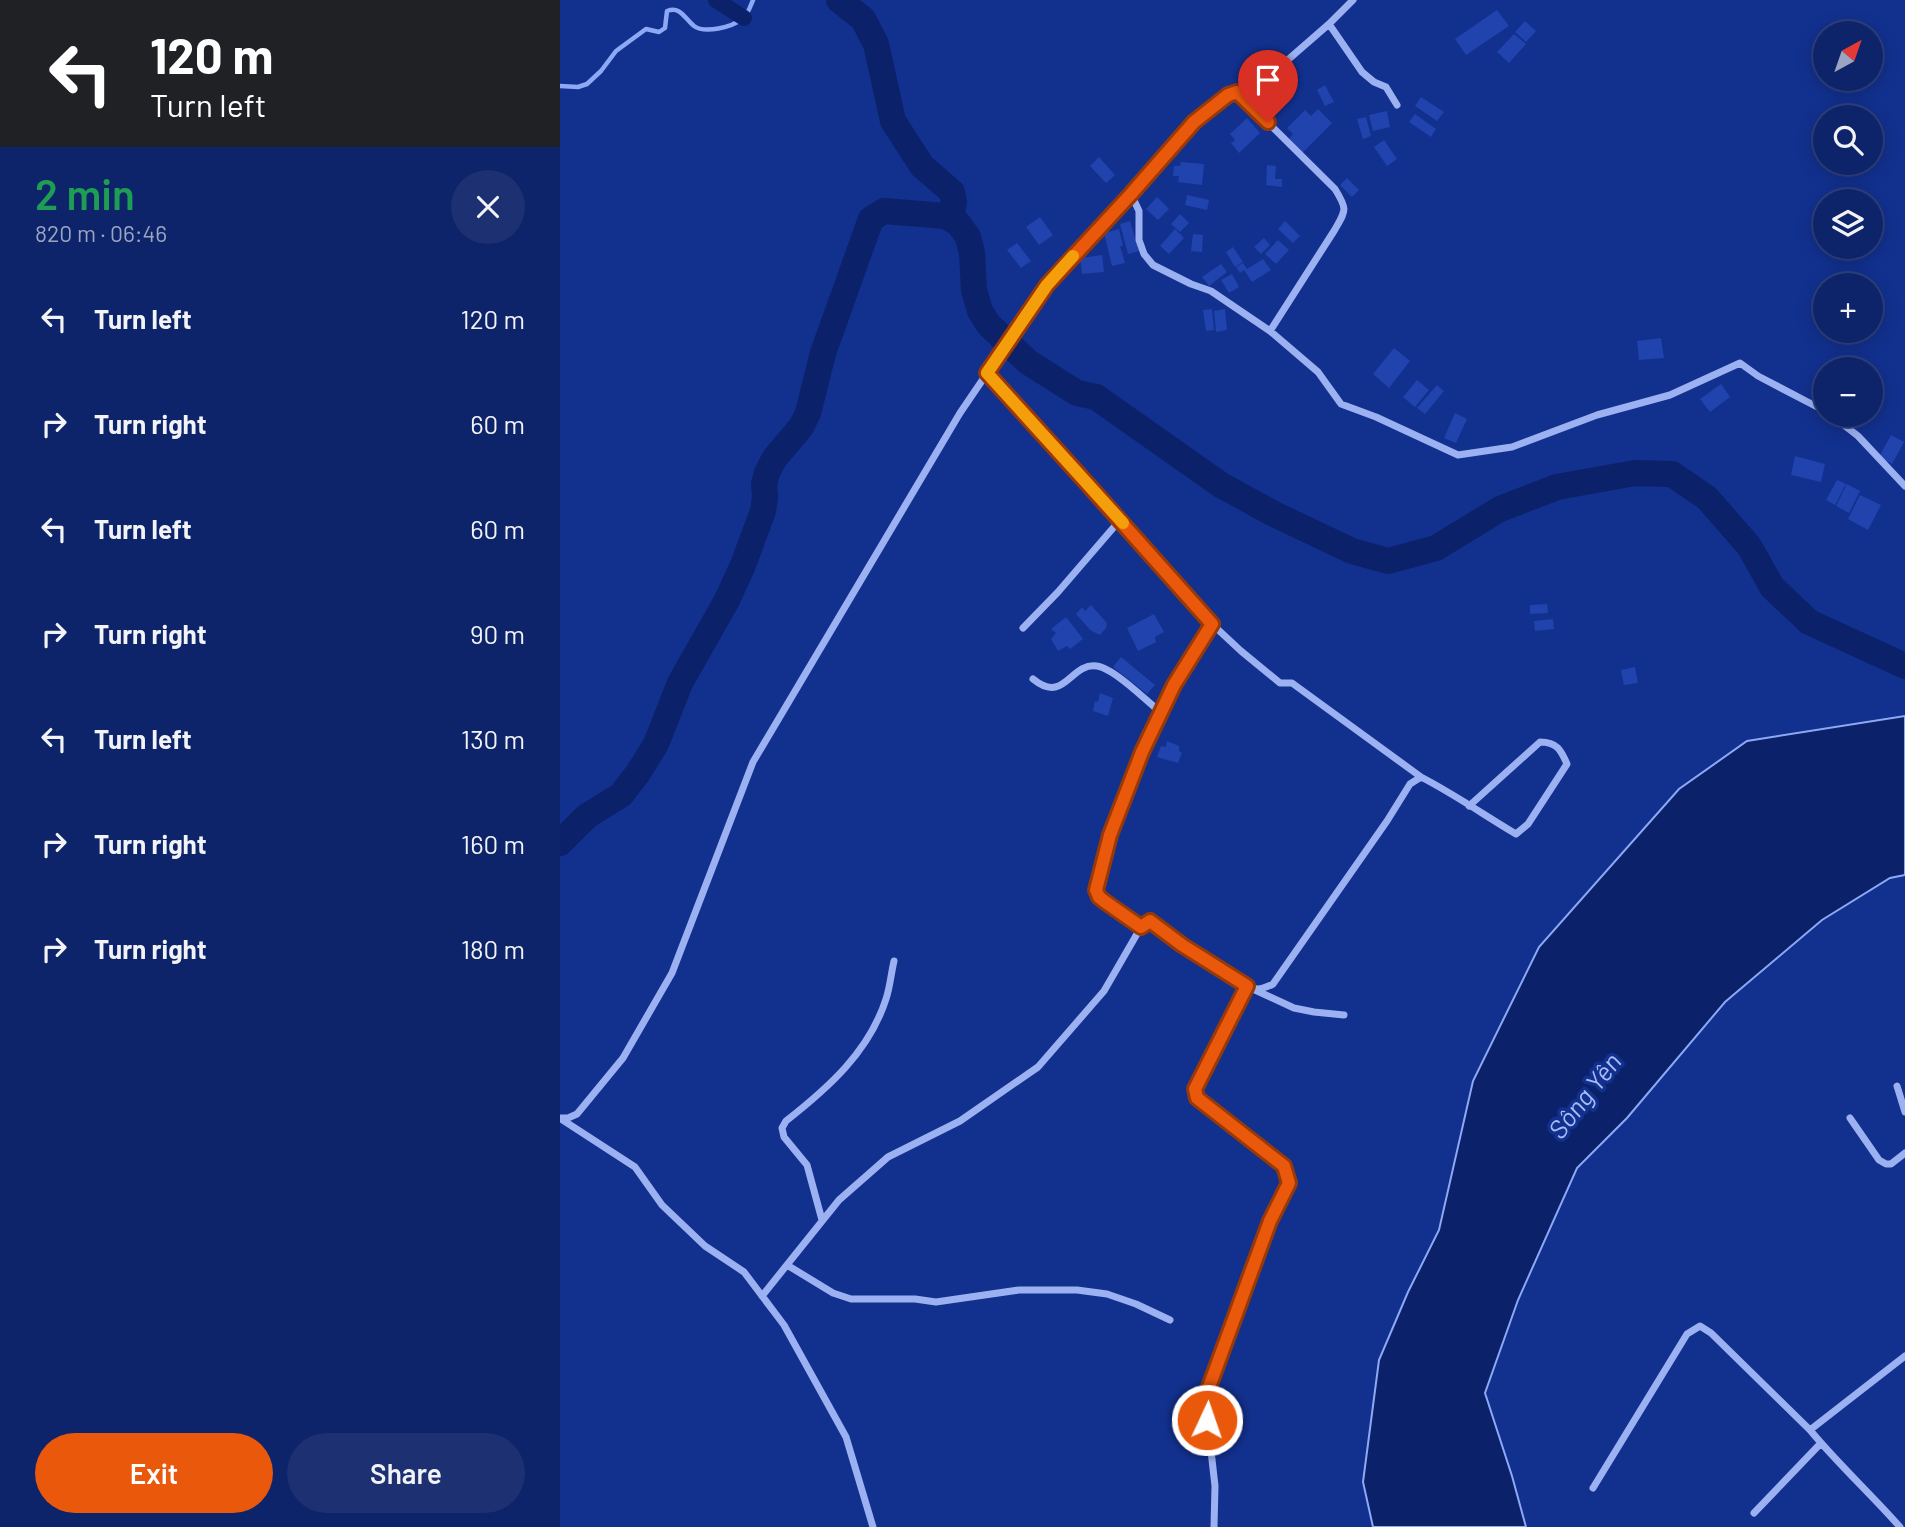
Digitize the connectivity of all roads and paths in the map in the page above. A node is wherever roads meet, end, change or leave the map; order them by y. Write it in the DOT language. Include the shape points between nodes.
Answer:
graph roads {
  1 [pos="1353,0"];
  2 [pos="1329,24"];
  3 [pos="1237,92"];
  4 [pos="1397,105"];
  5 [pos="1131,194"];
  6 [pos="1270,331"];
  7 [pos="987,373"];
  8 [pos="1813,405"];
  9 [pos="1846,427"];
  10 [pos="1905,486"];
  11 [pos="1120,520"];
  12 [pos="1212,624"];
  13 [pos="1023,628"];
  14 [pos="1033,679"];
  15 [pos="1160,712"];
  16 [pos="1421,777"];
  17 [pos="1469,806"];
  18 [pos="1141,927"];
  19 [pos="894,961"];
  20 [pos="1251,988"];
  21 [pos="1344,1015"];
  22 [pos="1897,1086"];
  23 [pos="1905,1112"];
  24 [pos="560,1118"];
  25 [pos="1850,1118"];
  26 [pos="1905,1153"];
  27 [pos="822,1220"];
  28 [pos="787,1265"];
  29 [pos="762,1296"];
  30 [pos="1170,1320"];
  31 [pos="1905,1356"];
  32 [pos="1811,1430"];
  33 [pos="1821,1443"];
  34 [pos="1593,1488"];
  35 [pos="1755,1513"];
  36 [pos="1894,1525"];
  37 [pos="873,1527"];
  38 [pos="1214,1527"];
  1 -- 2 [label="street"];
  2 -- 3 [label="street" via="1266,78"];
  2 -- 4 [label="street" via="1362,72 1386,87"];
  3 -- 5 [label="street" via="1194,122"];
  3 -- 6 [label="street" via="1335,189 1345,207"];
  5 -- 6 [label="street" via="1139,212 1139,240 1153,265 1227,300"];
  5 -- 7 [label="street" via="1047,285"];
  6 -- 8 [label="street" via="1318,372 1341,404 1458,454 1512,447 1597,415 1670,396 1740,363"];
  7 -- 11 [label="street"];
  7 -- 24 [label="street" via="753,762 673,973 623,1058 577,1114"];
  9 -- 10 [label="street"];
  11 -- 12 [label="street"];
  11 -- 13 [label="street"];
  12 -- 15 [label="street"];
  12 -- 16 [label="street" via="1280,683 1292,683"];
  14 -- 15 [label="street" via="1045,687 1056,687 1083,668 1097,666 1113,673"];
  15 -- 18 [label="street" via="1110,835 1096,884 1099,897"];
  16 -- 17 [label="street"];
  16 -- 20 [label="street" via="1410,784 1273,984"];
  17 -- 17 [label="street" via="1516,834 1528,824 1567,764 1561,751 1550,742 1540,742"];
  18 -- 20 [label="street" via="1150,921"];
  18 -- 27 [label="street" via="1104,991 1038,1067 960,1121 888,1157"];
  19 -- 27 [label="street" via="882,1010 860,1050 782,1128 807,1165"];
  20 -- 21 [label="street" via="1294,1008"];
  20 -- 38 [label="street" via="1195,1089 1197,1098 1284,1166 1289,1183 1270,1221 1205,1398 1215,1486"];
  22 -- 23 [label="street"];
  24 -- 29 [label="street" via="635,1167 662,1205 705,1246 744,1272"];
  25 -- 26 [label="street" via="1879,1160 1891,1164"];
  27 -- 28 [label="street"];
  28 -- 29 [label="street"];
  28 -- 30 [label="street" via="851,1299 936,1302 1019,1290 1077,1290 1107,1294"];
  29 -- 37 [label="street" via="784,1325 846,1437"];
  31 -- 32 [label="street"];
  32 -- 33 [label="street"];
  32 -- 34 [label="street" via="1700,1326 1687,1334"];
  33 -- 35 [label="street"];
  33 -- 36 [label="street"];
}
